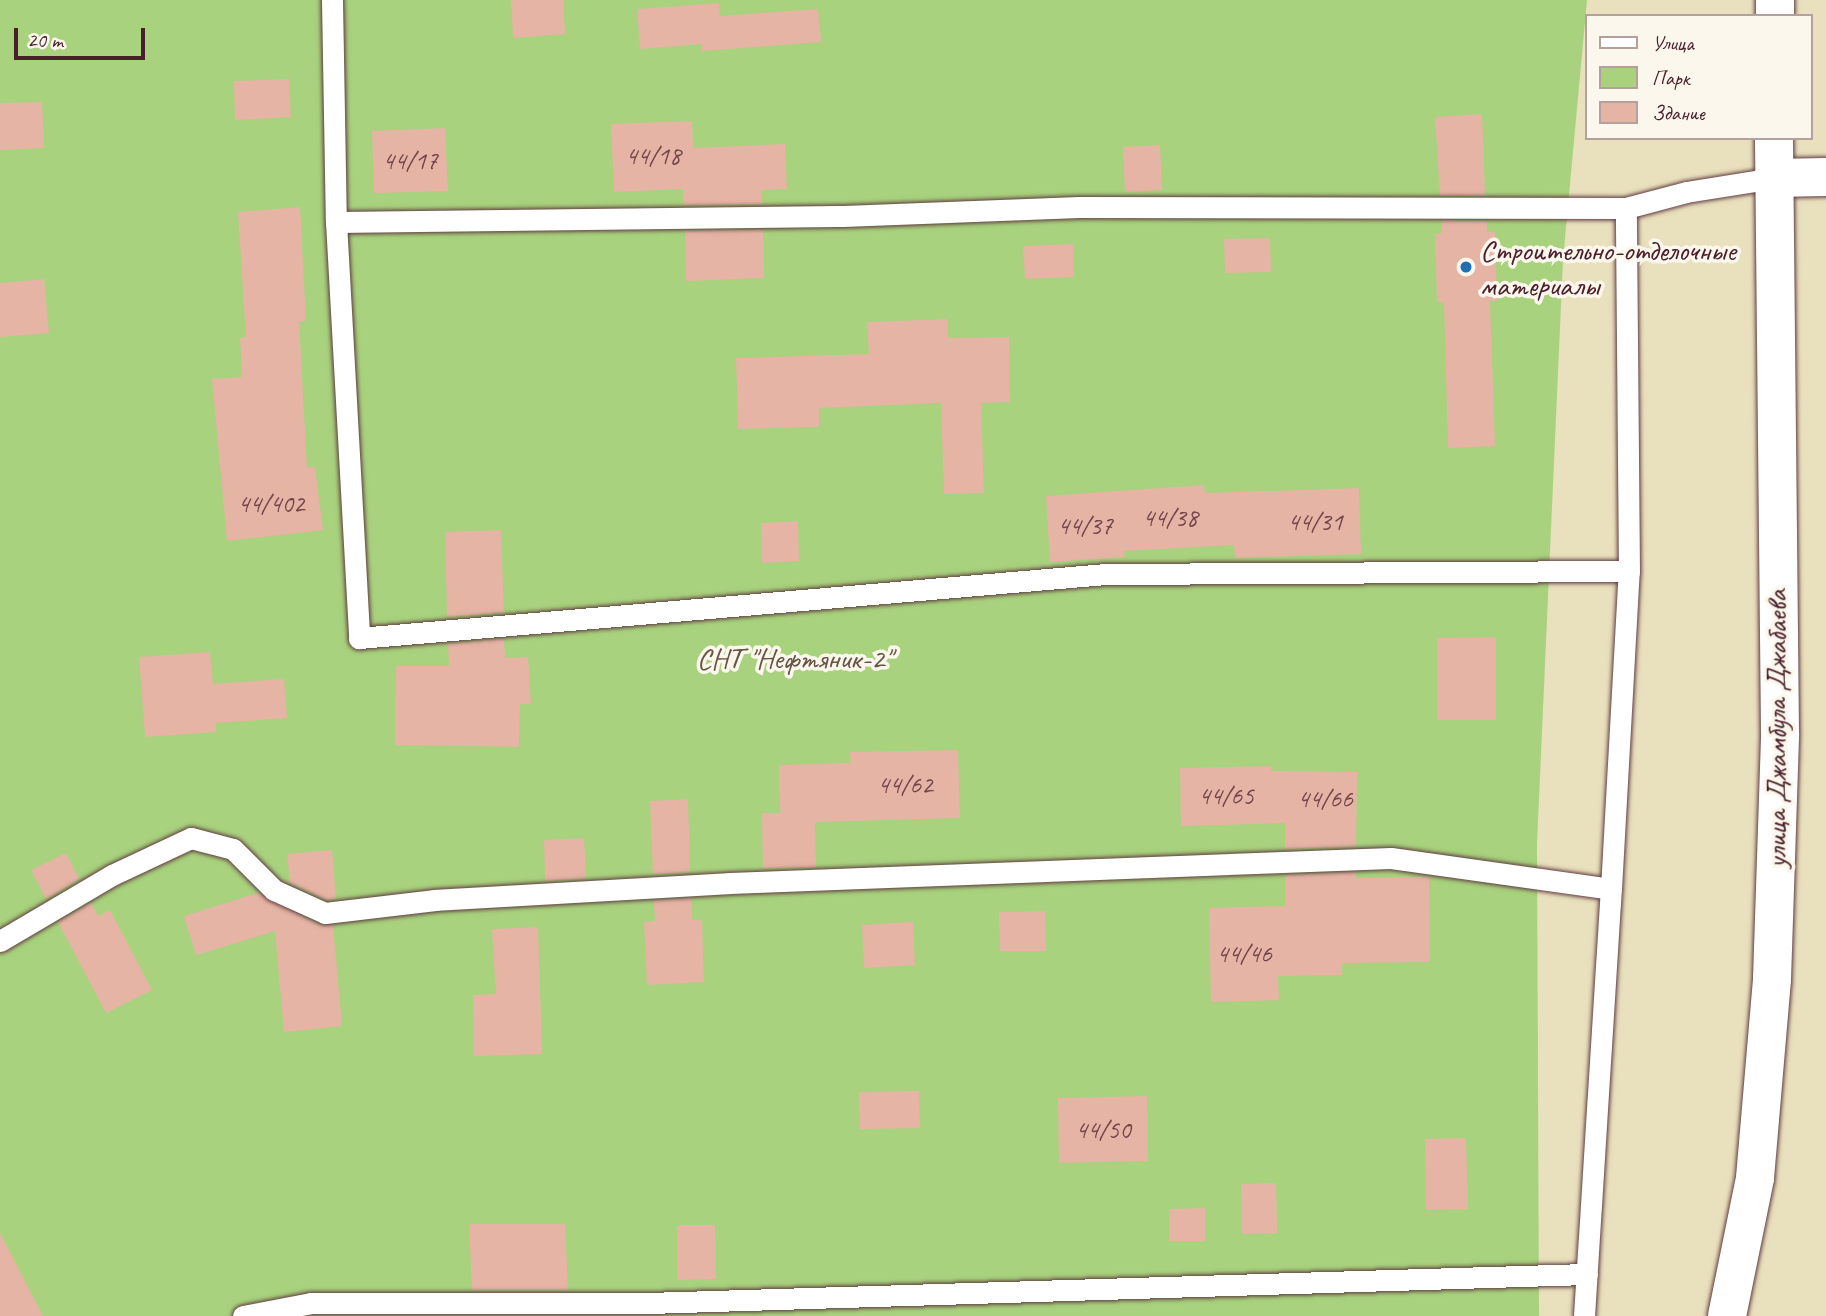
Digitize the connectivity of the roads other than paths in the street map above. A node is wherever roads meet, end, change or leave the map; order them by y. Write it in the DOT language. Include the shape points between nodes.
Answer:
graph roads {
  1 [pos="332,0"];
  2 [pos="1774,140"];
  3 [pos="1826,177"];
  4 [pos="1773,178"];
  5 [pos="1626,208"];
  6 [pos="336,222"];
  7 [pos="1629,571"];
  8 [pos="1611,888"];
  9 [pos="0,941"];
  10 [pos="1587,1274"];
  11 [pos="243,1316"];
  12 [pos="1584,1316"];
  13 [pos="1727,1316"];
  1 -- 6 [label="lane"];
  2 -- 4 [label="main road, улица Джамбула Джабаева"];
  3 -- 4 [label="main road"];
  4 -- 5 [label="lane" via="1686,192"];
  4 -- 13 [label="main road, улица Джамбула Джабаева" via="1780,733 1772,979 1755,1178"];
  5 -- 6 [label="lane" via="1079,207 842,216"];
  5 -- 7 [label="lane"];
  6 -- 7 [label="lane" via="359,638 1105,573"];
  7 -- 8 [label="lane"];
  8 -- 9 [label="lane" via="1391,858 730,883 435,900 325,913 274,890 233,849 191,838 112,875"];
  8 -- 10 [label="lane"];
  10 -- 11 [label="lane" via="648,1303 311,1303"];
  10 -- 12 [label="lane"];
}
